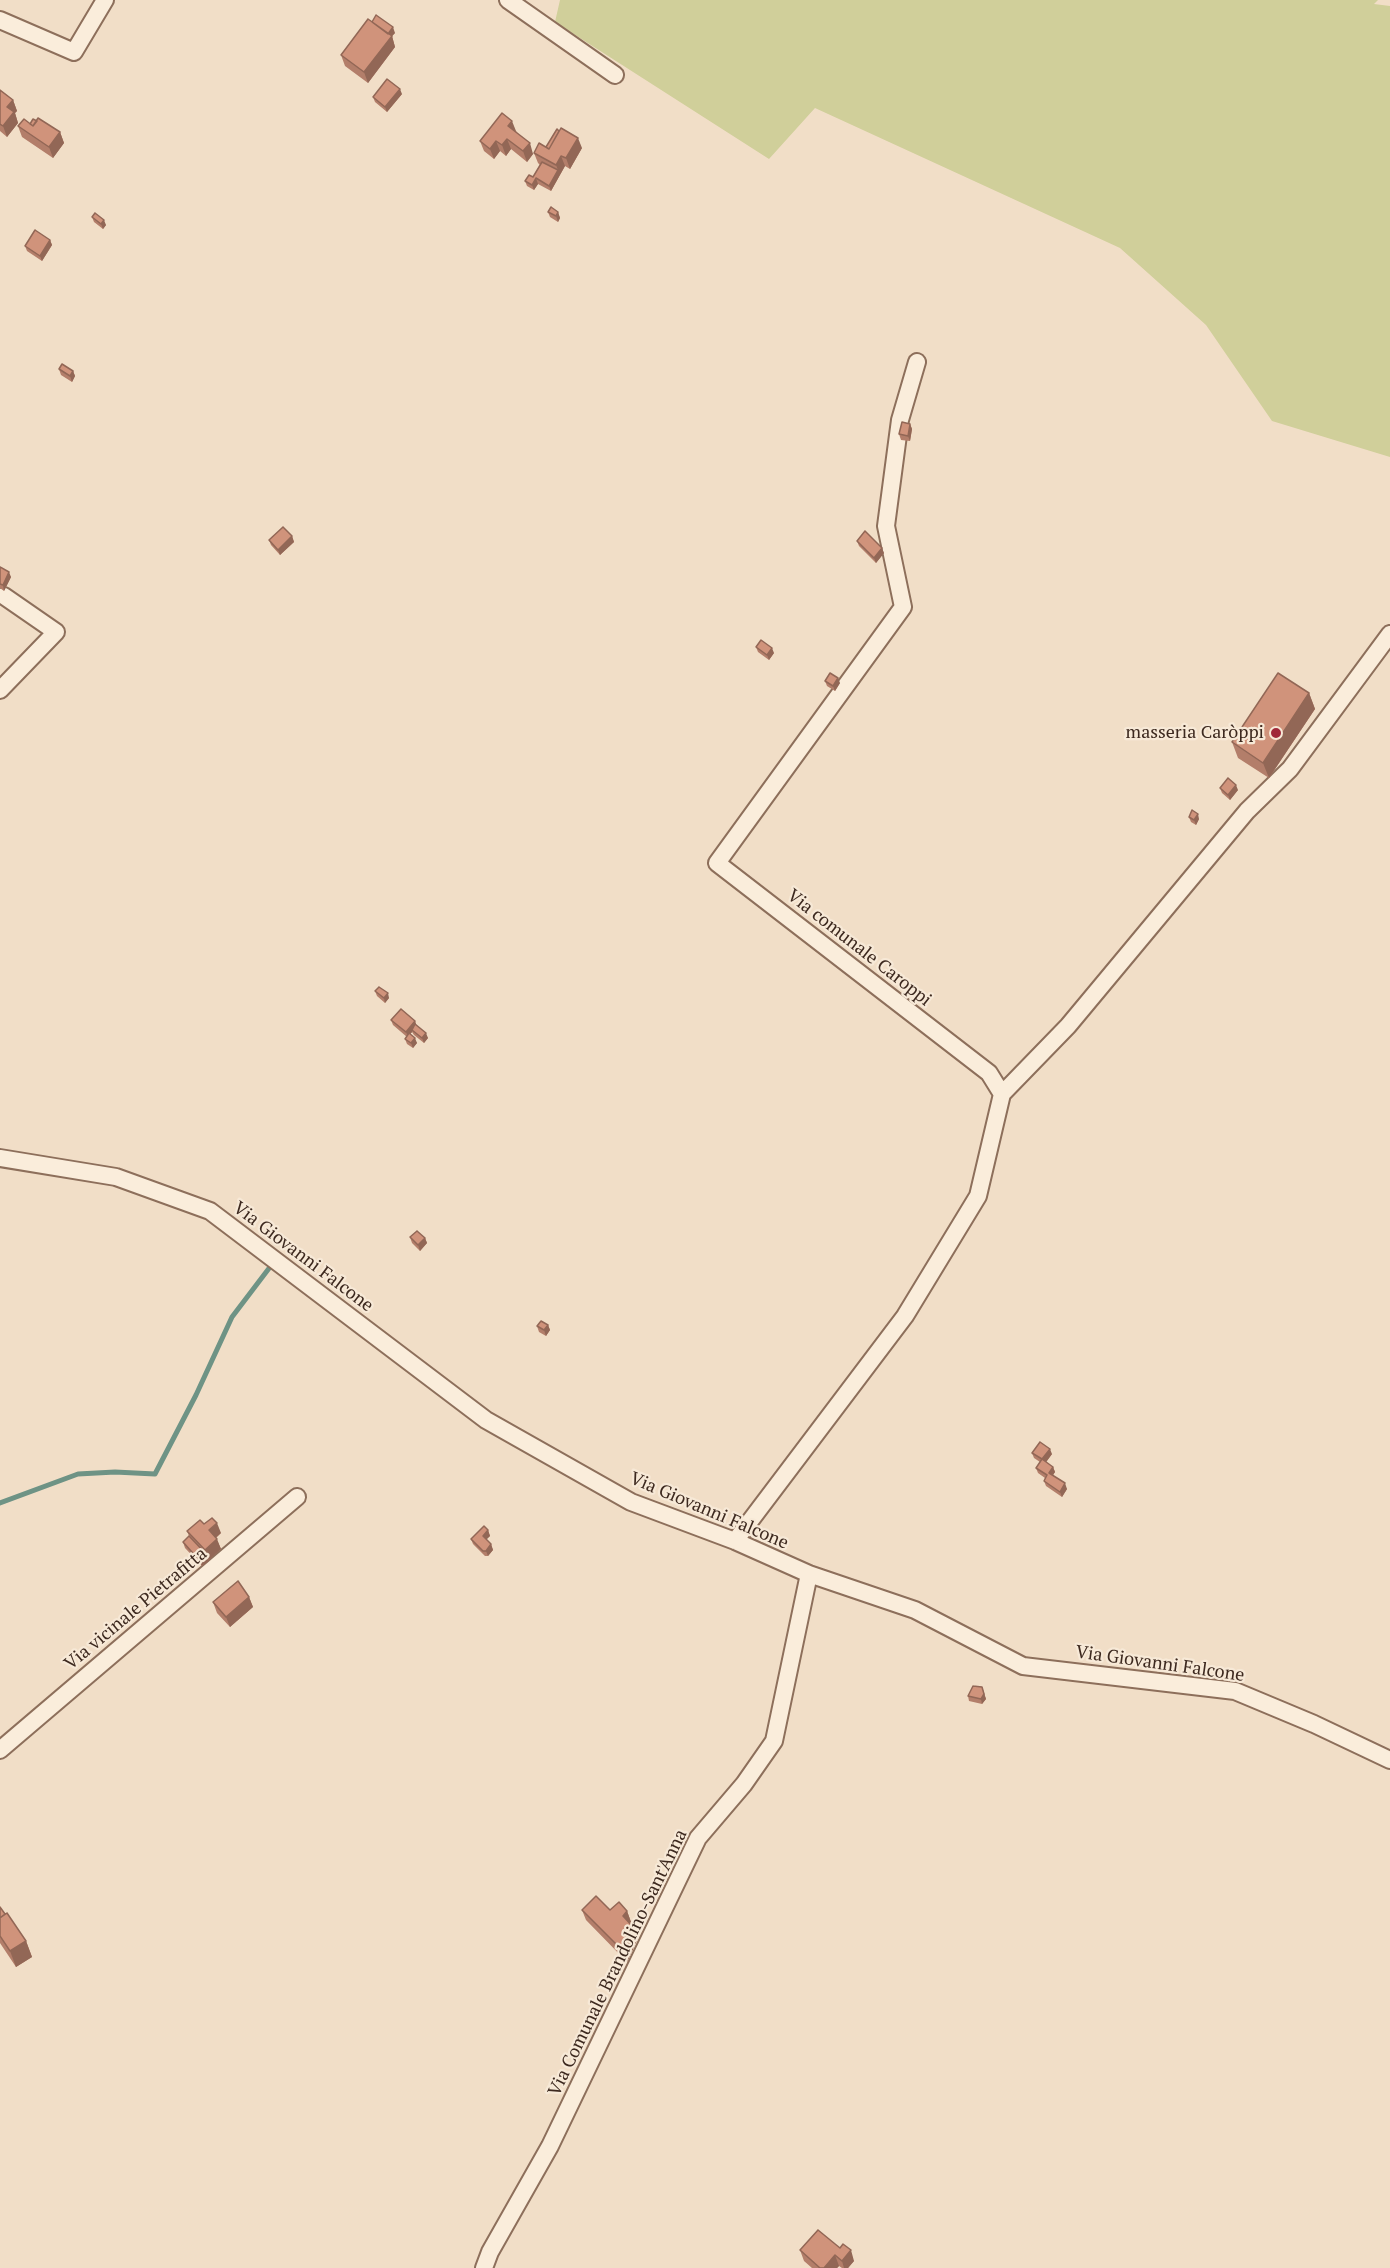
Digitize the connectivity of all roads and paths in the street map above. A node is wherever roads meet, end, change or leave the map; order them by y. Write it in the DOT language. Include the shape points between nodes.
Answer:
graph roads {
  1 [pos="105,0"];
  2 [pos="508,0"];
  3 [pos="0,20"];
  4 [pos="615,75"];
  5 [pos="917,362"];
  6 [pos="4,596"];
  7 [pos="1390,634"];
  8 [pos="0,690"];
  9 [pos="1002,1094"];
  10 [pos="0,1158"];
  11 [pos="297,1497"];
  12 [pos="735,1541"];
  13 [pos="809,1574"];
  14 [pos="0,1750"];
  15 [pos="1390,1760"];
  16 [pos="484,2268"];
  1 -- 3 [label="street" via="74,52"];
  2 -- 4 [label="street"];
  5 -- 9 [label="street, Via comunale Caroppi" via="900,420 886,526 903,608 717,863 989,1073"];
  6 -- 8 [label="street" via="56,632"];
  7 -- 9 [label="street" via="1290,769 1247,811 1068,1026"];
  9 -- 12 [label="street" via="978,1196 904,1316"];
  10 -- 12 [label="street, Via Giovanni Falcone" via="116,1177 210,1211 486,1420 631,1502"];
  11 -- 14 [label="street, Via vicinale Pietrafitta"];
  12 -- 13 [label="street, Via Giovanni Falcone"];
  13 -- 15 [label="street, Via Giovanni Falcone" via="915,1610 1023,1666 1235,1691"];
  13 -- 16 [label="street, Via Comunale Brandolino-Sant'Anna" via="774,1741 698,1838 550,2146"];
}
